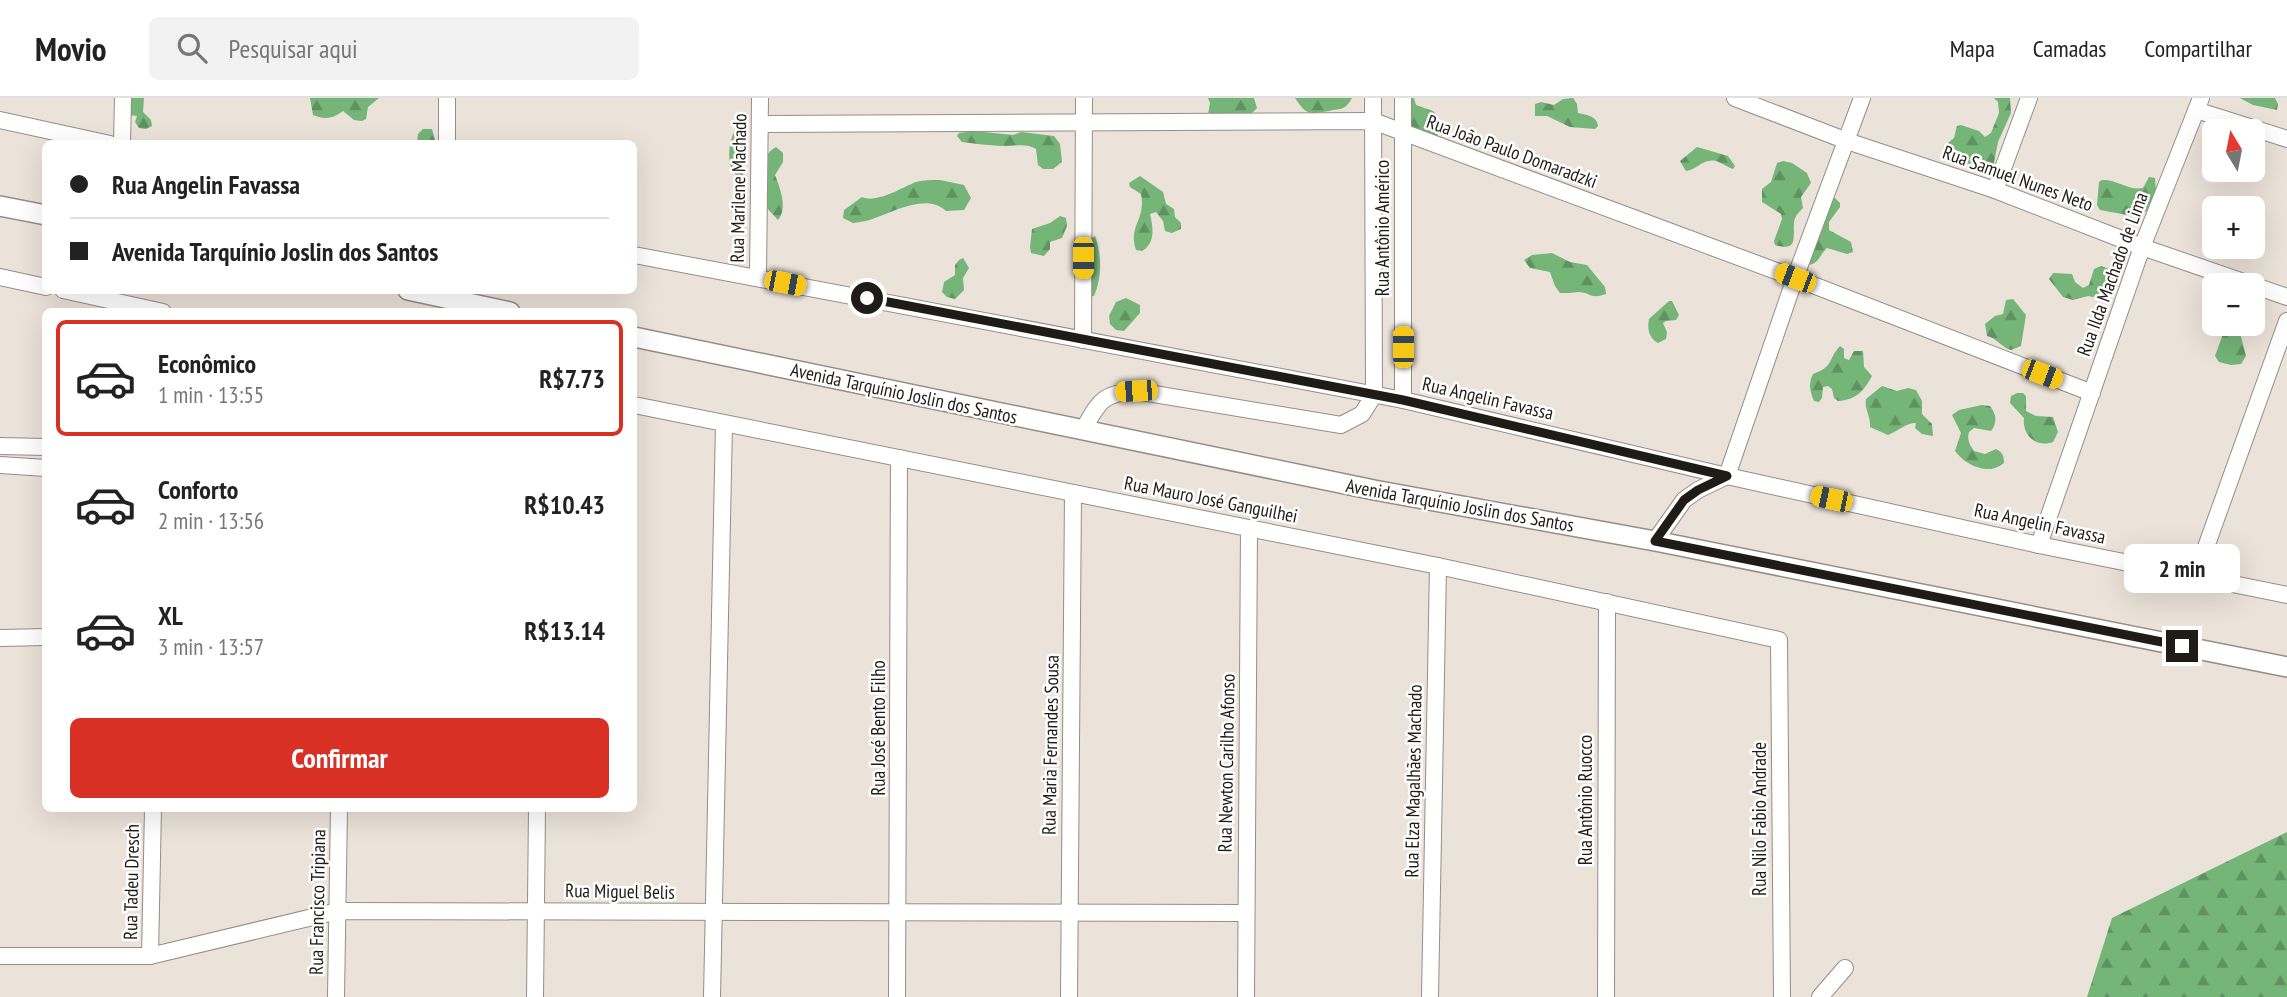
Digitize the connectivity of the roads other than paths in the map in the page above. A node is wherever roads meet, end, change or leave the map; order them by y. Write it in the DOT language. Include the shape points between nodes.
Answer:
graph roads {
  1 [pos="123,98"];
  2 [pos="447,98"];
  3 [pos="760,98"];
  4 [pos="1084,98"];
  5 [pos="1373,98"];
  6 [pos="1403,98"];
  7 [pos="1735,98"];
  8 [pos="1862,98"];
  9 [pos="2029,98"];
  10 [pos="2199,104"];
  11 [pos="0,120"];
  12 [pos="1373,121"];
  13 [pos="1084,123"];
  14 [pos="761,124"];
  15 [pos="1403,132"];
  16 [pos="2287,139"];
  17 [pos="92,140"];
  18 [pos="122,140"];
  19 [pos="447,140"];
  20 [pos="1847,141"];
  21 [pos="1996,190"];
  22 [pos="0,206"];
  23 [pos="42,214"];
  24 [pos="2142,247"];
  25 [pos="637,255"];
  26 [pos="0,277"];
  27 [pos="758,278"];
  28 [pos="1795,278"];
  29 [pos="42,286"];
  30 [pos="81,294"];
  31 [pos="427,294"];
  32 [pos="2287,297"];
  33 [pos="144,308"];
  34 [pos="491,308"];
  35 [pos="2287,321"];
  36 [pos="637,338"];
  37 [pos="1083,340"];
  38 [pos="2092,393"];
  39 [pos="1374,395"];
  40 [pos="1403,400"];
  41 [pos="637,406"];
  42 [pos="724,424"];
  43 [pos="1083,430"];
  44 [pos="0,446"];
  45 [pos="42,447"];
  46 [pos="899,458"];
  47 [pos="0,466"];
  48 [pos="42,468"];
  49 [pos="1727,476"];
  50 [pos="1073,493"];
  51 [pos="1249,528"];
  52 [pos="1655,541"];
  53 [pos="2039,545"];
  54 [pos="1438,566"];
  55 [pos="2196,575"];
  56 [pos="2287,595"];
  57 [pos="1607,602"];
  58 [pos="42,637"];
  59 [pos="0,638"];
  60 [pos="1779,640"];
  61 [pos="2287,667"];
  62 [pos="153,812"];
  63 [pos="339,812"];
  64 [pos="537,812"];
  65 [pos="537,910"];
  66 [pos="338,911"];
  67 [pos="713,913"];
  68 [pos="899,913"];
  69 [pos="1070,913"];
  70 [pos="1245,913"];
  71 [pos="0,956"];
  72 [pos="150,956"];
  73 [pos="1845,968"];
  74 [pos="336,997"];
  75 [pos="536,997"];
  76 [pos="712,997"];
  77 [pos="897,997"];
  78 [pos="1069,997"];
  79 [pos="1246,997"];
  80 [pos="1430,997"];
  81 [pos="1606,997"];
  82 [pos="1782,997"];
  83 [pos="1820,997"];
  1 -- 18 [label="street"];
  2 -- 19 [label="street"];
  3 -- 14 [label="street, Rua Marilene Machado"];
  4 -- 13 [label="street"];
  5 -- 12 [label="street, Rua Antônio Américo"];
  6 -- 15 [label="street, Rua Antônio Américo"];
  7 -- 20 [label="street, Rua Samuel Nunes Neto"];
  8 -- 20 [label="street"];
  9 -- 21 [label="street"];
  10 -- 16 [label="street"];
  10 -- 24 [label="street, Rua Ilda Machado de Lima"];
  11 -- 17 [label="street"];
  12 -- 13 [label="street, Rua João Paulo Domaradzki"];
  12 -- 15 [label="street, Rua João Paulo Domaradzki"];
  12 -- 39 [label="street, Rua Antônio Américo"];
  13 -- 14 [label="street, Rua João Paulo Domaradzki"];
  13 -- 37 [label="street"];
  14 -- 27 [label="street, Rua Marilene Machado"];
  15 -- 28 [label="street, Rua João Paulo Domaradzki"];
  15 -- 40 [label="street, Rua Antônio Américo"];
  20 -- 21 [label="street, Rua Samuel Nunes Neto"];
  20 -- 28 [label="street"];
  21 -- 24 [label="street, Rua Samuel Nunes Neto"];
  22 -- 23 [label="street"];
  24 -- 32 [label="street, Rua Samuel Nunes Neto"];
  24 -- 38 [label="street, Rua Ilda Machado de Lima"];
  25 -- 27 [label="street, Rua Angelin Favassa"];
  26 -- 29 [label="street"];
  27 -- 37 [label="street, Rua Angelin Favassa"];
  28 -- 38 [label="street, Rua João Paulo Domaradzki"];
  28 -- 49 [label="street"];
  30 -- 33 [label="street"];
  31 -- 34 [label="street"];
  35 -- 55 [label="street"];
  36 -- 43 [label="street, Avenida Tarquínio Joslin dos Santos"];
  37 -- 39 [label="street, Rua Angelin Favassa"];
  38 -- 53 [label="street, Rua Ilda Machado de Lima"];
  39 -- 40 [label="street, Rua Angelin Favassa"];
  39 -- 43 [label="street" via="1362,414 1341,425 1136,391 1116,393 1099,401"];
  40 -- 49 [label="street, Rua Angelin Favassa"];
  41 -- 42 [label="street, Rua Mauro José Ganguilhei"];
  42 -- 46 [label="street, Rua Mauro José Ganguilhei"];
  42 -- 67 [label="street"];
  43 -- 52 [label="street, Avenida Tarquínio Joslin dos Santos"];
  44 -- 45 [label="street"];
  46 -- 50 [label="street, Rua Mauro José Ganguilhei"];
  46 -- 68 [label="street, Rua José Bento Filho"];
  47 -- 48 [label="street"];
  49 -- 52 [label="street" via="1684,500"];
  49 -- 53 [label="street, Rua Angelin Favassa"];
  50 -- 51 [label="street, Rua Mauro José Ganguilhei"];
  50 -- 69 [label="street, Rua Maria Fernandes Sousa"];
  51 -- 54 [label="street, Rua Mauro José Ganguilhei"];
  51 -- 70 [label="street, Rua Newton Carilho Afonso"];
  52 -- 61 [label="street, Avenida Tarquínio Joslin dos Santos"];
  53 -- 55 [label="street, Rua Angelin Favassa"];
  54 -- 57 [label="street, Rua Mauro José Ganguilhei"];
  54 -- 80 [label="street, Rua Elza Magalhães Machado"];
  55 -- 56 [label="street, Rua Angelin Favassa"];
  57 -- 60 [label="street, Rua Mauro José Ganguilhei"];
  57 -- 81 [label="street, Rua Antônio Ruocco"];
  58 -- 59 [label="street"];
  60 -- 82 [label="street, Rua Nilo Fabio Andrade"];
  62 -- 72 [label="street, Rua Tadeu Dresch"];
  63 -- 66 [label="street, Rua Francisco Tripiana"];
  64 -- 65 [label="street"];
  65 -- 66 [label="street, Rua Miguel Belis"];
  65 -- 67 [label="street, Rua Miguel Belis"];
  65 -- 75 [label="street"];
  66 -- 72 [label="street, Rua Miguel Belis"];
  66 -- 74 [label="street, Rua Francisco Tripiana"];
  67 -- 68 [label="street, Rua Miguel Belis"];
  67 -- 76 [label="street"];
  68 -- 69 [label="street, Rua Miguel Belis"];
  68 -- 77 [label="street, Rua José Bento Filho"];
  69 -- 70 [label="street, Rua Miguel Belis"];
  69 -- 78 [label="street, Rua Maria Fernandes Sousa"];
  70 -- 79 [label="street, Rua Newton Carilho Afonso"];
  71 -- 72 [label="street, Rua Miguel Belis"];
  73 -- 83 [label="street"];
}
